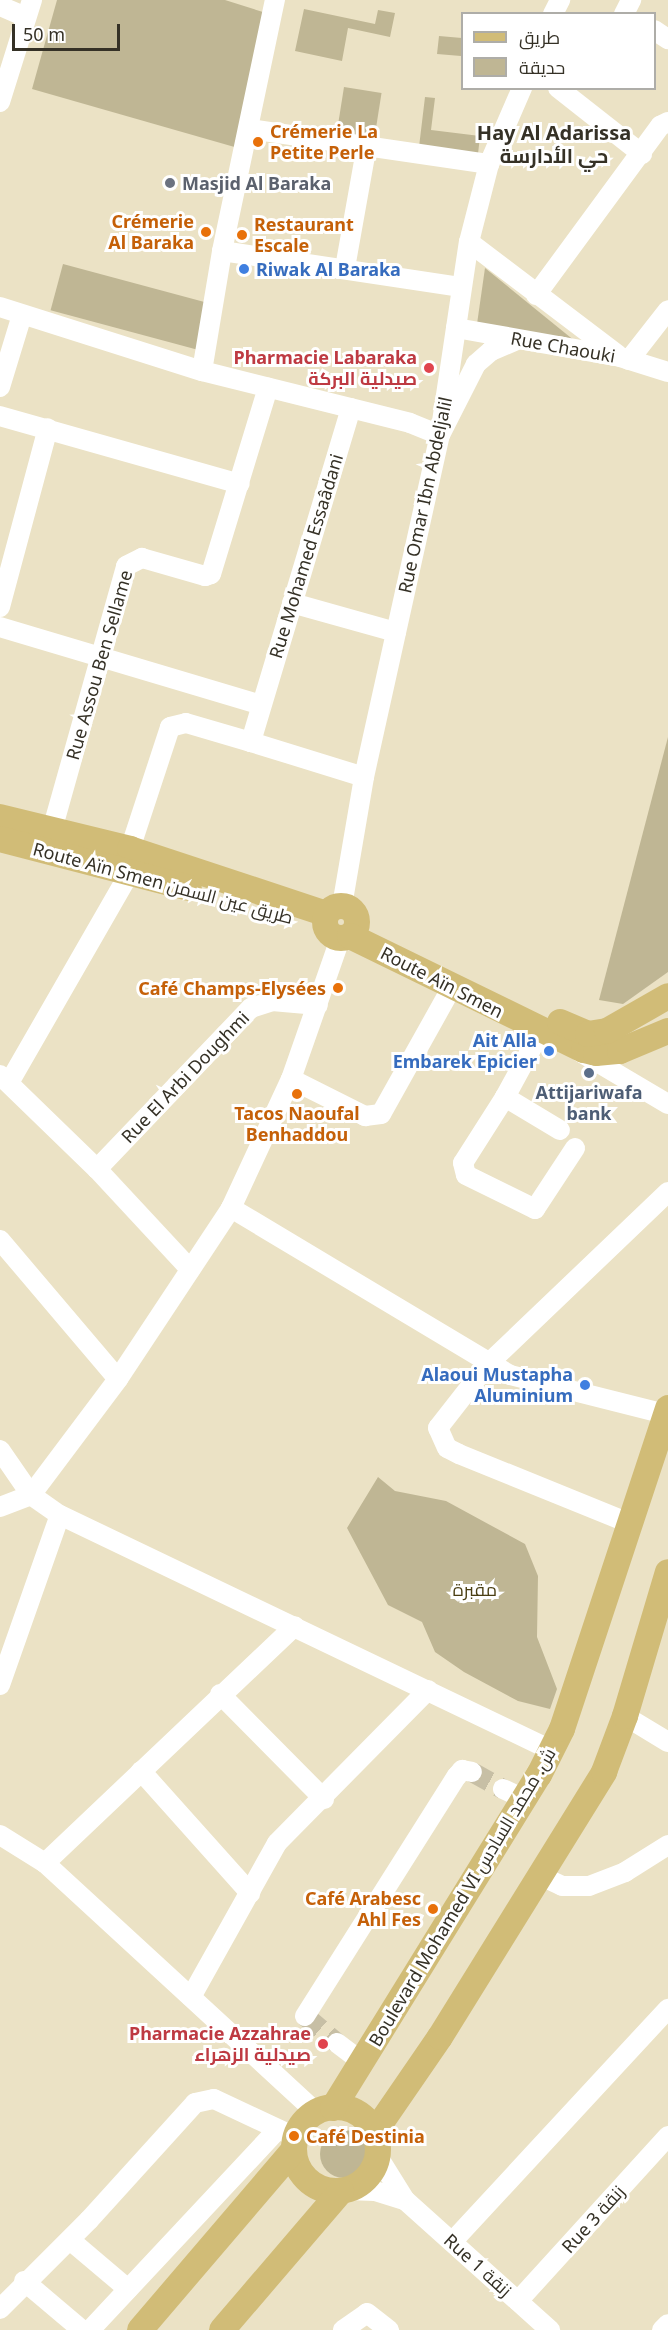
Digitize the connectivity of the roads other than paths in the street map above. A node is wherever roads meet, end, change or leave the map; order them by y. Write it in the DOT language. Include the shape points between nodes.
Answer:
graph roads {
  1 [pos="275,0"];
  2 [pos="0,6"];
  3 [pos="29,9"];
  4 [pos="521,90"];
  5 [pos="564,90"];
  6 [pos="578,95"];
  7 [pos="0,102"];
  8 [pos="668,122"];
  9 [pos="249,129"];
  10 [pos="367,145"];
  11 [pos="647,145"];
  12 [pos="489,164"];
  13 [pos="469,242"];
  14 [pos="222,250"];
  15 [pos="345,268"];
  16 [pos="461,287"];
  17 [pos="536,296"];
  18 [pos="0,308"];
  19 [pos="668,310"];
  20 [pos="22,315"];
  21 [pos="456,328"];
  22 [pos="517,340"];
  23 [pos="625,358"];
  24 [pos="202,371"];
  25 [pos="668,372"];
  26 [pos="0,387"];
  27 [pos="268,388"];
  28 [pos="351,408"];
  29 [pos="0,416"];
  30 [pos="48,429"];
  31 [pos="440,435"];
  32 [pos="240,484"];
  33 [pos="292,603"];
  34 [pos="0,607"];
  35 [pos="0,627"];
  36 [pos="396,632"];
  37 [pos="100,657"];
  38 [pos="261,705"];
  39 [pos="251,742"];
  40 [pos="364,777"];
  41 [pos="0,817"];
  42 [pos="52,830"];
  43 [pos="0,839"];
  44 [pos="130,861"];
  45 [pos="340,924"];
  46 [pos="452,987"];
  47 [pos="668,996"];
  48 [pos="318,1005"];
  49 [pos="668,1031"];
  50 [pos="549,1035"];
  51 [pos="5,1078"];
  52 [pos="291,1079"];
  53 [pos="505,1097"];
  54 [pos="668,1104"];
  55 [pos="560,1130"];
  56 [pos="575,1148"];
  57 [pos="97,1169"];
  58 [pos="668,1192"];
  59 [pos="231,1208"];
  60 [pos="0,1240"];
  61 [pos="190,1269"];
  62 [pos="488,1364"];
  63 [pos="118,1379"];
  64 [pos="666,1411"];
  65 [pos="0,1450"];
  66 [pos="32,1495"];
  67 [pos="0,1507"];
  68 [pos="60,1515"];
  69 [pos="629,1523"];
  70 [pos="668,1572"];
  71 [pos="294,1626"];
  72 [pos="0,1685"];
  73 [pos="429,1690"];
  74 [pos="220,1694"];
  75 [pos="625,1716"];
  76 [pos="668,1742"];
  77 [pos="551,1750"];
  78 [pos="141,1772"];
  79 [pos="472,1772"];
  80 [pos="324,1799"];
  81 [pos="0,1835"];
  82 [pos="668,1845"];
  83 [pos="45,1863"];
  84 [pos="541,1876"];
  85 [pos="250,1893"];
  86 [pos="191,1997"];
  87 [pos="668,2009"];
  88 [pos="305,2016"];
  89 [pos="337,2043"];
  90 [pos="362,2062"];
  91 [pos="325,2110"];
  92 [pos="668,2136"];
  93 [pos="289,2139"];
  94 [pos="376,2144"];
  95 [pos="344,2190"];
  96 [pos="405,2200"];
  97 [pos="70,2240"];
  98 [pos="452,2241"];
  99 [pos="24,2281"];
  100 [pos="128,2289"];
  101 [pos="518,2301"];
  102 [pos="0,2309"];
  103 [pos="668,2324"];
  104 [pos="547,2329"];
  105 [pos="82,2330"];
  106 [pos="90,2330"];
  107 [pos="140,2330"];
  108 [pos="222,2330"];
  109 [pos="344,2330"];
  110 [pos="389,2330"];
  111 [pos="662,2330"];
  1 -- 9 [label="street"];
  2 -- 3 [label="street"];
  3 -- 7 [label="street"];
  4 -- 12 [label="street, Rue Omar Ibn Abdeljalil"];
  5 -- 6 [label="street"];
  6 -- 11 [label="street"];
  8 -- 11 [label="street"];
  9 -- 10 [label="street"];
  9 -- 14 [label="street"];
  10 -- 12 [label="street"];
  10 -- 15 [label="street"];
  11 -- 17 [label="street"];
  12 -- 13 [label="street, Rue Omar Ibn Abdeljalil"];
  13 -- 16 [label="street, Rue Omar Ibn Abdeljalil"];
  13 -- 17 [label="street"];
  14 -- 15 [label="street"];
  14 -- 24 [label="street"];
  15 -- 16 [label="street"];
  16 -- 21 [label="street, Rue Omar Ibn Abdeljalil"];
  17 -- 23 [label="street"];
  18 -- 20 [label="street"];
  19 -- 23 [label="street"];
  20 -- 24 [label="street"];
  20 -- 26 [label="street"];
  21 -- 22 [label="street, Rue Chaouki"];
  21 -- 31 [label="street, Rue Omar Ibn Abdeljalil"];
  22 -- 23 [label="street, Rue Chaouki"];
  22 -- 31 [label="street" via="480,359"];
  23 -- 25 [label="street, Rue Chaouki"];
  24 -- 27 [label="street"];
  27 -- 28 [label="street"];
  27 -- 32 [label="street, Rue Assou Ben Sellame"];
  28 -- 31 [label="street"];
  28 -- 33 [label="street, Rue Mohamed Essaâdani"];
  29 -- 30 [label="street"];
  30 -- 32 [label="street"];
  30 -- 34 [label="street"];
  31 -- 36 [label="street, Rue Omar Ibn Abdeljalil"];
  32 -- 37 [label="street, Rue Assou Ben Sellame" via="211,574 205,576 142,558 129,562"];
  33 -- 36 [label="street"];
  33 -- 38 [label="street, Rue Mohamed Essaâdani"];
  35 -- 37 [label="street"];
  36 -- 40 [label="street, Rue Omar Ibn Abdeljalil"];
  37 -- 38 [label="street"];
  37 -- 42 [label="street, Rue Assou Ben Sellame"];
  38 -- 39 [label="street, Rue Mohamed Essaâdani"];
  39 -- 40 [label="street"];
  39 -- 44 [label="street" via="186,723 170,727"];
  40 -- 45 [label="street, Rue Omar Ibn Abdeljalil"];
  41 -- 42 [label="main road, Route Aïn Smen طريق عين السمن"];
  42 -- 44 [label="main road, Route Aïn Smen طريق عين السمن"];
  43 -- 44 [label="main road, Route Aïn Smen طريق عين السمن"];
  44 -- 45 [label="main road, Route Aïn Smen طريق عين السمن"];
  44 -- 51 [label="street"];
  45 -- 46 [label="main road, Route Aïn Smen"];
  45 -- 47 [label="main road, Route Aïn Smen" via="588,1034 607,1031"];
  45 -- 48 [label="street, Rue Omar Ibn Abdeljalil"];
  46 -- 50 [label="main road, Route Aïn Smen"];
  46 -- 52 [label="street" via="381,1114 365,1116"];
  48 -- 52 [label="street, Rue Omar Ibn Abdeljalil"];
  48 -- 57 [label="street, Rue El Arbi Doughmi" via="272,1001 251,1008"];
  49 -- 50 [label="main road, Route Aïn Smen" via="620,1051 596,1053"];
  50 -- 53 [label="street"];
  50 -- 54 [label="street"];
  51 -- 57 [label="street"];
  52 -- 59 [label="street, Rue Omar Ibn Abdeljalil"];
  53 -- 55 [label="street"];
  53 -- 56 [label="street" via="463,1163 466,1175 535,1209"];
  57 -- 61 [label="street"];
  58 -- 62 [label="street"];
  59 -- 61 [label="street, Rue Omar Ibn Abdeljalil"];
  59 -- 62 [label="street" via="444,1333"];
  60 -- 63 [label="street"];
  61 -- 63 [label="street, Rue Omar Ibn Abdeljalil"];
  62 -- 64 [label="street" via="548,1386"];
  62 -- 69 [label="street" via="472,1389 441,1422 440,1438 447,1448"];
  63 -- 66 [label="street, Rue Omar Ibn Abdeljalil"];
  64 -- 69 [label="main road, Boulevard Mohamed VI ش. محمد السادس"];
  65 -- 66 [label="street"];
  66 -- 67 [label="street"];
  66 -- 68 [label="street"];
  68 -- 71 [label="street"];
  68 -- 72 [label="street"];
  69 -- 77 [label="main road, Boulevard Mohamed VI ش. محمد السادس" via="562,1729"];
  70 -- 75 [label="main road"];
  71 -- 73 [label="street"];
  71 -- 74 [label="street"];
  73 -- 77 [label="street"];
  73 -- 80 [label="street"];
  74 -- 78 [label="street"];
  74 -- 80 [label="street"];
  75 -- 76 [label="street"];
  75 -- 84 [label="main road" via="604,1772"];
  77 -- 90 [label="main road, Boulevard Mohamed VI ش. محمد السادس" via="513,1794"];
  78 -- 83 [label="street"];
  78 -- 85 [label="street"];
  79 -- 88 [label="street" via="462,1770 457,1776"];
  80 -- 85 [label="street" via="277,1843"];
  81 -- 83 [label="street"];
  82 -- 84 [label="street" via="625,1872 588,1886 562,1886"];
  83 -- 86 [label="street"];
  84 -- 94 [label="main road"];
  85 -- 86 [label="street"];
  86 -- 91 [label="street"];
  87 -- 98 [label="street"];
  89 -- 90 [label="street"];
  90 -- 91 [label="main road, Boulevard Mohamed VI ش. محمد السادس"];
  91 -- 93 [label="main road" via="305,2120"];
  91 -- 94 [label="main road" via="359,2114"];
  92 -- 101 [label="street, Rue 3 زنقة"];
  93 -- 95 [label="main road" via="299,2170 308,2181 320,2188"];
  93 -- 97 [label="street" via="214,2098 195,2103"];
  93 -- 100 [label="street"];
  93 -- 107 [label="main road"];
  94 -- 95 [label="main road" via="369,2175"];
  94 -- 96 [label="street"];
  95 -- 96 [label="street" via="375,2191"];
  95 -- 108 [label="main road"];
  96 -- 98 [label="street, Rue 1 زنقة"];
  97 -- 99 [label="street"];
  97 -- 100 [label="street"];
  98 -- 101 [label="street, Rue 1 زنقة"];
  99 -- 102 [label="street"];
  99 -- 105 [label="street"];
  100 -- 106 [label="street"];
  101 -- 104 [label="street, Rue 1 زنقة"];
  103 -- 111 [label="street"];
  109 -- 110 [label="street" via="367,2313"];
}
